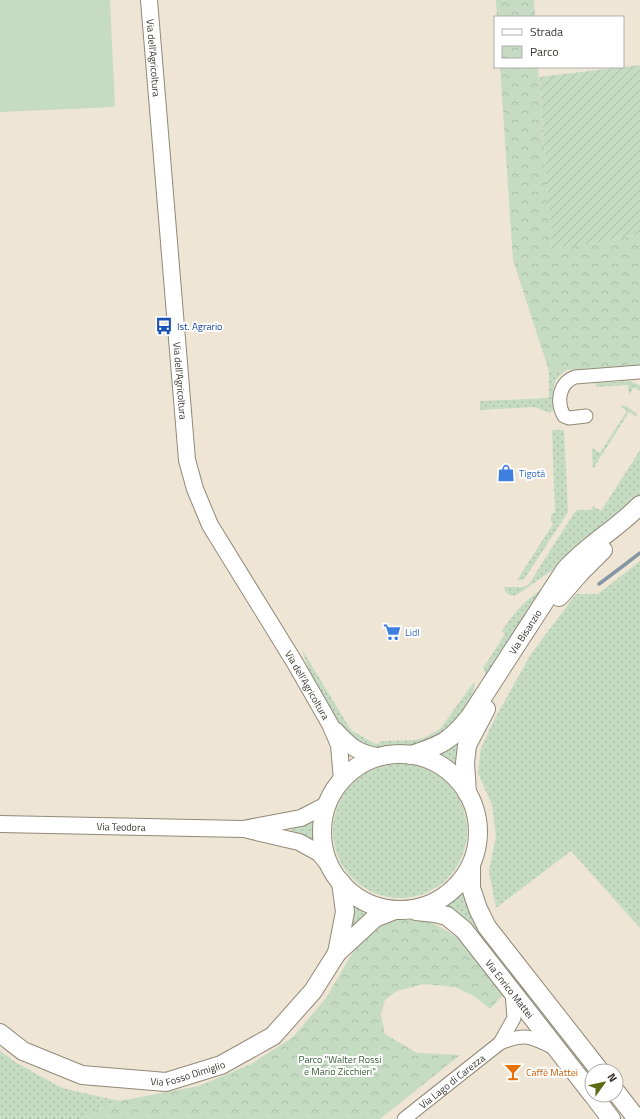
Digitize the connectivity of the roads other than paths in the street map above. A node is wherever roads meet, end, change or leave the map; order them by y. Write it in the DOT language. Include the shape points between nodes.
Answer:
graph roads {
  1 [pos="149,0"];
  2 [pos="640,372"];
  3 [pos="626,374"];
  4 [pos="640,378"];
  5 [pos="586,416"];
  6 [pos="640,505"];
  7 [pos="640,517"];
  8 [pos="330,724"];
  9 [pos="411,755"];
  10 [pos="381,757"];
  11 [pos="342,780"];
  12 [pos="467,793"];
  13 [pos="328,804"];
  14 [pos="0,824"];
  15 [pos="243,828"];
  16 [pos="471,866"];
  17 [pos="336,875"];
  18 [pos="402,910"];
  19 [pos="337,953"];
  20 [pos="512,992"];
  21 [pos="0,1033"];
  22 [pos="500,1043"];
  23 [pos="558,1050"];
  24 [pos="594,1063"];
  25 [pos="584,1084"];
  26 [pos="624,1102"];
  27 [pos="598,1103"];
  28 [pos="404,1119"];
  29 [pos="611,1119"];
  30 [pos="637,1119"];
  1 -- 8 [label="street, Via dell'Agricoltura" via="187,460 195,489 210,525"];
  2 -- 3 [label="street"];
  3 -- 4 [label="street"];
  3 -- 5 [label="street" via="576,377 565,383 560,401 564,416"];
  6 -- 9 [label="main road, Via Bisanzio" via="574,559 565,570 460,729 434,748"];
  7 -- 12 [label="main road, Via Bisanzio" via="594,558 566,588 490,704 467,745"];
  8 -- 10 [label="street, Via dell'Agricoltura" via="353,748 365,754"];
  8 -- 11 [label="street, Via dell'Agricoltura" via="339,745"];
  9 -- 10 [label="main road, Via Fosso Dimiglio" via="392,754"];
  9 -- 12 [label="main road" via="446,768"];
  10 -- 11 [label="main road, Via Fosso Dimiglio" via="357,768"];
  11 -- 13 [label="main road, Via Fosso Dimiglio"];
  12 -- 16 [label="main road" via="472,800 478,822 477,845"];
  13 -- 15 [label="street, Via Teodora" via="301,818"];
  13 -- 17 [label="main road, Via Fosso Dimiglio" via="323,837 326,853"];
  14 -- 15 [label="street, Via Teodora"];
  15 -- 17 [label="street, Via Teodora" via="299,842 319,853"];
  16 -- 18 [label="main road, Via Fosso Dimiglio" via="456,888 435,903"];
  16 -- 24 [label="main road, Via Enrico Mattei" via="471,888 487,927"];
  17 -- 18 [label="main road, Via Enrico Mattei" via="356,896 374,906"];
  17 -- 19 [label="main road, Via Fosso Dimiglio" via="345,912"];
  18 -- 19 [label="main road, Via Fosso Dimiglio" via="375,918"];
  18 -- 20 [label="main road, Via Enrico Mattei" via="446,916 464,930"];
  19 -- 21 [label="main road, Via Fosso Dimiglio" via="313,991 273,1036 221,1065 166,1082 82,1075 23,1051"];
  20 -- 22 [label="street, Via Lago di Carezza" via="514,1018"];
  20 -- 23 [label="main road, Via Enrico Mattei"];
  22 -- 23 [label="street, Via Lago di Carezza" via="516,1037 530,1037"];
  22 -- 28 [label="street, Via Lago di Carezza"];
  23 -- 25 [label="main road, Via Enrico Mattei"];
  26 -- 30 [label="main road"];
  27 -- 29 [label="main road, Via Enrico Mattei"];
}
